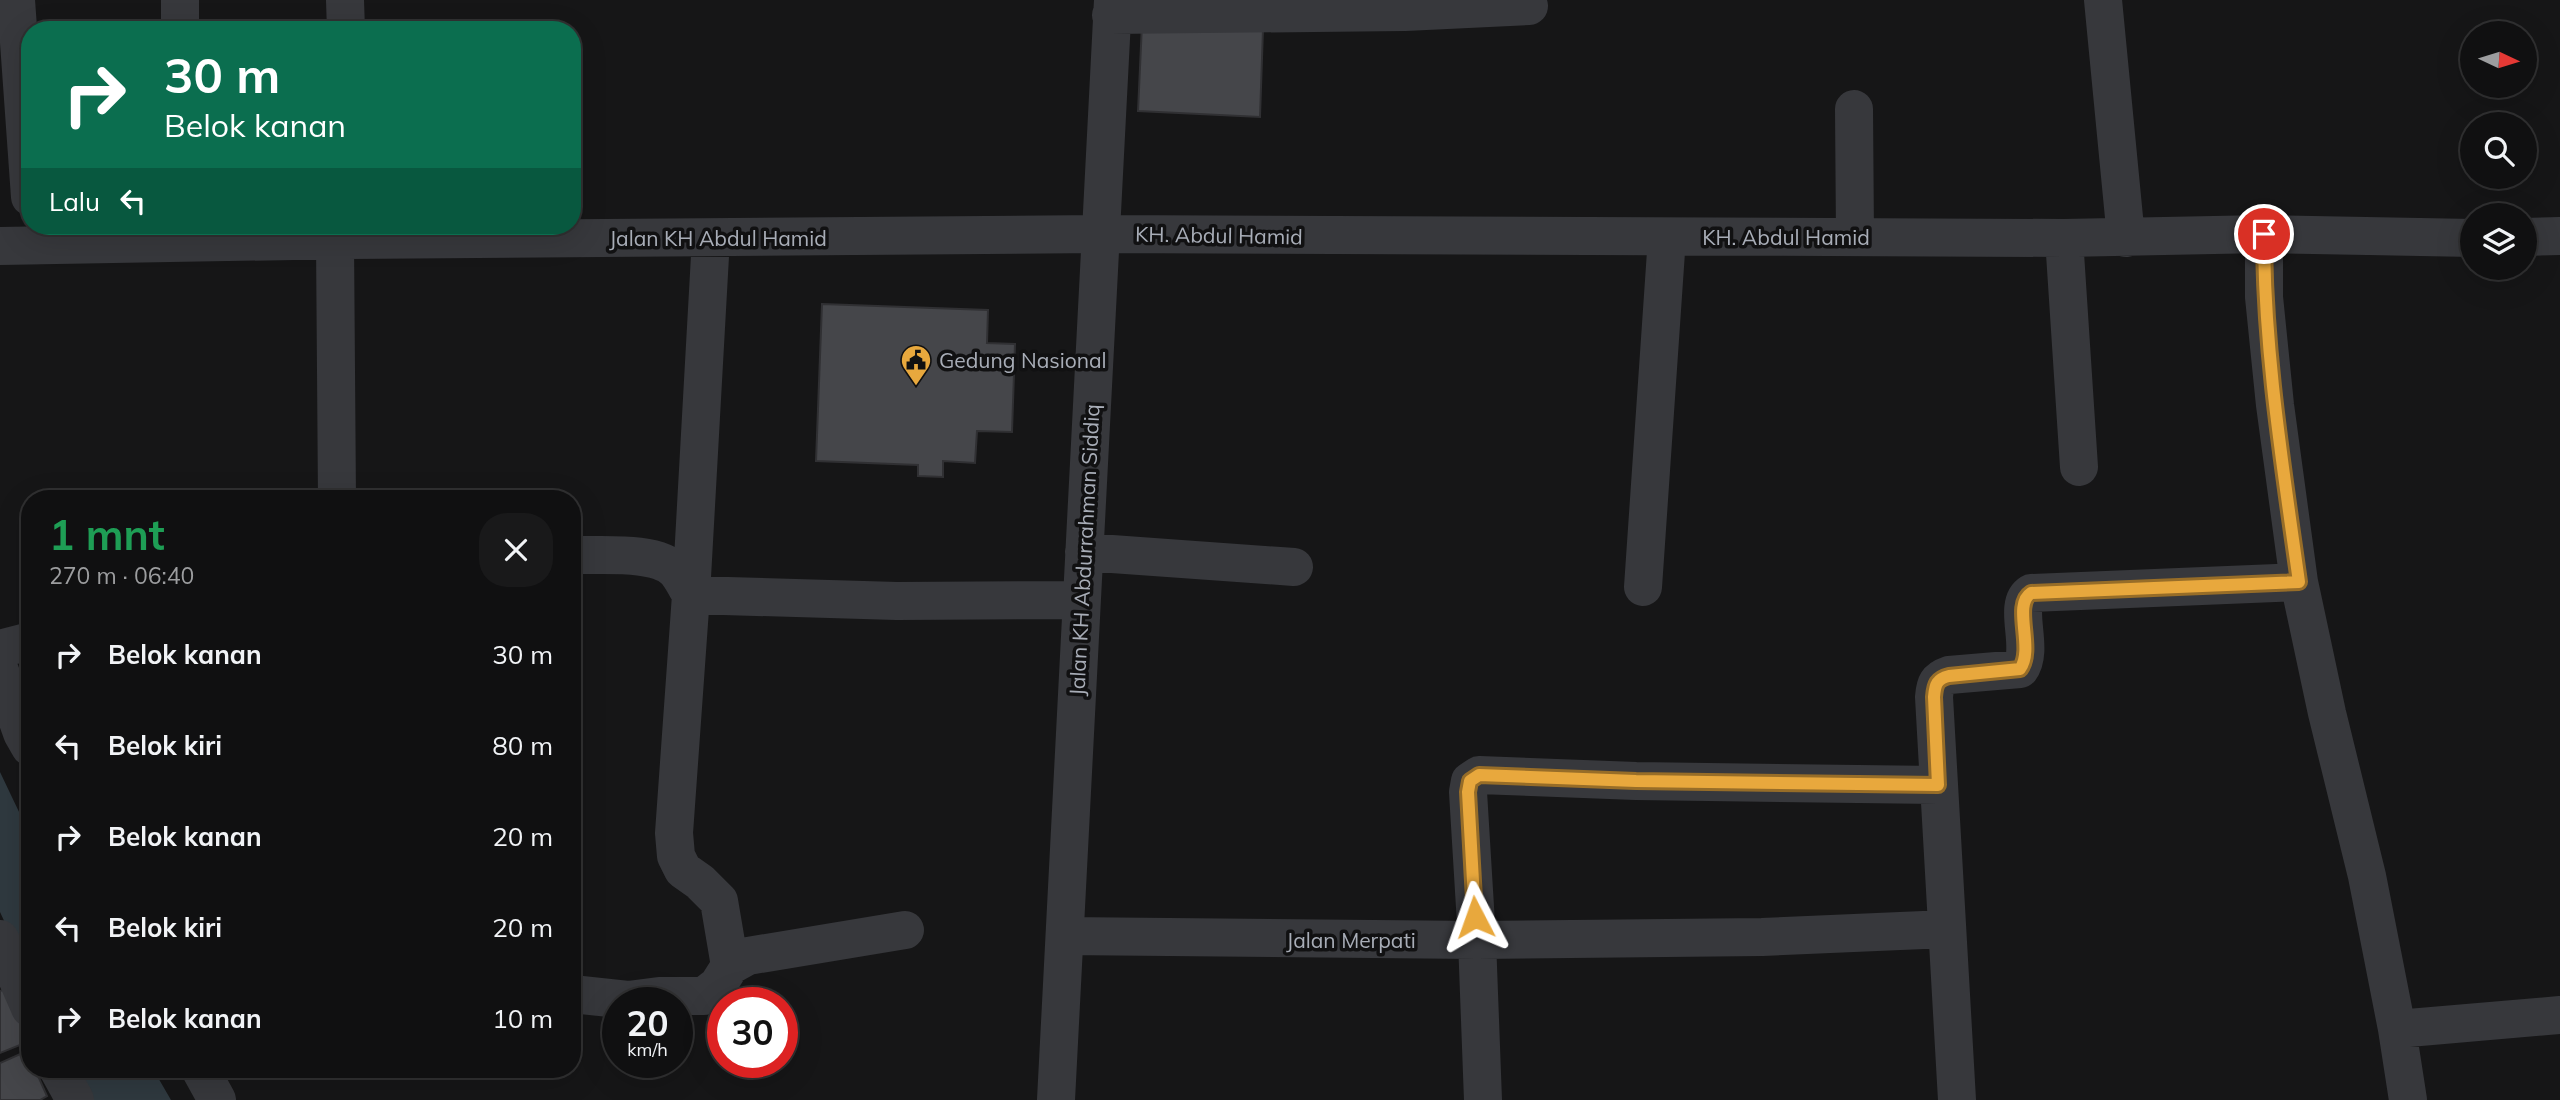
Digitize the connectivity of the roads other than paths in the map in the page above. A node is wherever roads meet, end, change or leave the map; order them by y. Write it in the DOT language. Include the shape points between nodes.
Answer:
graph roads {
  1 [pos="16,0"];
  2 [pos="180,0"];
  3 [pos="345,0"];
  4 [pos="2103,0"];
  5 [pos="1529,6"];
  6 [pos="1112,7"];
  7 [pos="180,21"];
  8 [pos="346,21"];
  9 [pos="21,70"];
  10 [pos="1854,108"];
  11 [pos="1100,234"];
  12 [pos="2264,234"];
  13 [pos="149,235"];
  14 [pos="345,235"];
  15 [pos="2560,236"];
  16 [pos="1667,237"];
  17 [pos="1855,237"];
  18 [pos="2537,237"];
  19 [pos="711,238"];
  20 [pos="2064,238"];
  21 [pos="2126,238"];
  22 [pos="2460,238"];
  23 [pos="22,239"];
  24 [pos="2079,467"];
  25 [pos="337,490"];
  26 [pos="1084,552"];
  27 [pos="581,555"];
  28 [pos="1294,567"];
  29 [pos="2299,582"];
  30 [pos="1643,587"];
  31 [pos="691,595"];
  32 [pos="1081,600"];
  33 [pos="21,643"];
  34 [pos="0,649"];
  35 [pos="0,671"];
  36 [pos="21,730"];
  37 [pos="1938,785"];
  38 [pos="1947,929"];
  39 [pos="905,930"];
  40 [pos="1065,936"];
  41 [pos="0,939"];
  42 [pos="1477,940"];
  43 [pos="730,966"];
  44 [pos="21,988"];
  45 [pos="581,995"];
  46 [pos="2560,1015"];
  47 [pos="2397,1029"];
  48 [pos="63,1078"];
  49 [pos="205,1078"];
  50 [pos="75,1100"];
  51 [pos="217,1100"];
  52 [pos="1056,1100"];
  53 [pos="1483,1100"];
  54 [pos="1957,1100"];
  55 [pos="2408,1100"];
  1 -- 9 [label="street"];
  2 -- 7 [label="street"];
  3 -- 8 [label="street"];
  4 -- 21 [label="street"];
  5 -- 6 [label="street" via="1405,12"];
  6 -- 11 [label="street, Jalan KH Abdurrahman Siddiq"];
  10 -- 17 [label="street"];
  11 -- 16 [label="street, KH. Abdul Hamid"];
  11 -- 19 [label="street, Jalan KH Abdul Hamid"];
  11 -- 26 [label="street, Jalan KH Abdurrahman Siddiq"];
  12 -- 21 [label="street, KH. Abdul Hamid"];
  12 -- 22 [label="street, KH. Abdul Hamid"];
  12 -- 29 [label="street" via="2264,297"];
  13 -- 23 [label="street, Jalan KH Abdul Hamid"];
  14 -- 19 [label="street, Jalan KH Abdul Hamid"];
  14 -- 25 [label="street"];
  15 -- 18 [label="street"];
  16 -- 17 [label="street, KH. Abdul Hamid"];
  16 -- 30 [label="street"];
  17 -- 20 [label="street, KH. Abdul Hamid"];
  19 -- 31 [label="street"];
  20 -- 21 [label="street, KH. Abdul Hamid"];
  20 -- 24 [label="street"];
  26 -- 28 [label="street"];
  26 -- 32 [label="street, Jalan KH Abdurrahman Siddiq"];
  27 -- 31 [label="street" via="661,561 675,569"];
  29 -- 37 [label="street" via="2031,593 2023,604 2026,655 2020,669 1949,676 1936,683"];
  29 -- 47 [label="street"];
  31 -- 32 [label="street"];
  31 -- 43 [label="street" via="676,856 683,870 719,901"];
  32 -- 40 [label="street, Jalan KH Abdurrahman Siddiq"];
  33 -- 34 [label="street"];
  35 -- 36 [label="street"];
  37 -- 38 [label="street"];
  37 -- 42 [label="street" via="1479,775 1470,781 1468,792"];
  38 -- 42 [label="street, Jalan Merpati" via="1762,937"];
  38 -- 54 [label="street"];
  39 -- 43 [label="street" via="748,956"];
  40 -- 42 [label="street, Jalan Merpati"];
  40 -- 52 [label="street, Jalan KH Abdurrahman Siddiq"];
  41 -- 44 [label="street"];
  42 -- 53 [label="street"];
  43 -- 45 [label="street" via="704,996 628,1000"];
  46 -- 47 [label="street"];
  47 -- 55 [label="street"];
  48 -- 50 [label="street"];
  49 -- 51 [label="street"];
}
